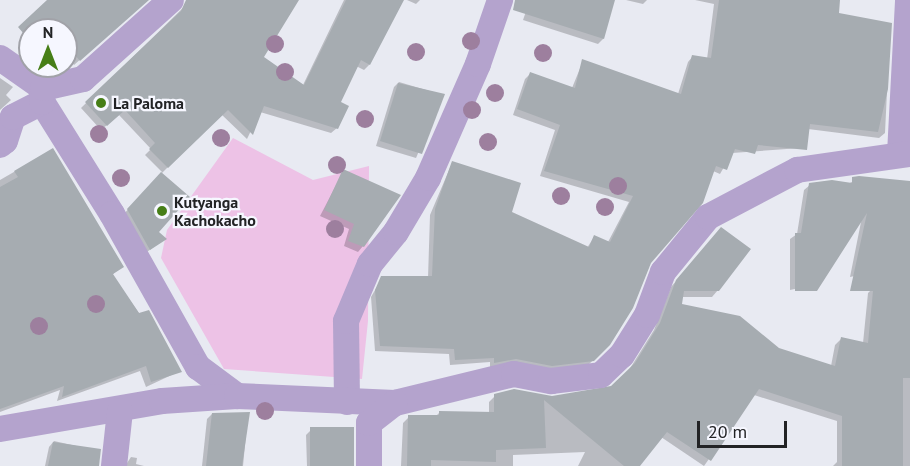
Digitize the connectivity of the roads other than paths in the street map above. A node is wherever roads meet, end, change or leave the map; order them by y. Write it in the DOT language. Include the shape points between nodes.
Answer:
graph roads {
  1 [pos="171,0"];
  2 [pos="500,0"];
  3 [pos="908,0"];
  4 [pos="0,58"];
  5 [pos="42,95"];
  6 [pos="0,145"];
  7 [pos="905,154"];
  8 [pos="237,396"];
  9 [pos="347,402"];
  10 [pos="395,403"];
  11 [pos="120,411"];
  12 [pos="0,429"];
  13 [pos="114,466"];
  14 [pos="369,466"];
  1 -- 5 [label="street" via="83,79"];
  2 -- 9 [label="street" via="478,64 428,178 396,232 370,264 346,321"];
  3 -- 7 [label="street"];
  4 -- 5 [label="street"];
  5 -- 6 [label="street" via="13,117"];
  5 -- 8 [label="street" via="198,367"];
  7 -- 10 [label="street" via="797,170 708,217 663,272 647,315 622,355 601,375 551,381 514,374"];
  8 -- 9 [label="street"];
  8 -- 11 [label="street" via="162,401"];
  9 -- 10 [label="street"];
  10 -- 14 [label="street" via="369,423"];
  11 -- 12 [label="street" via="33,420"];
  11 -- 13 [label="street"];
}
